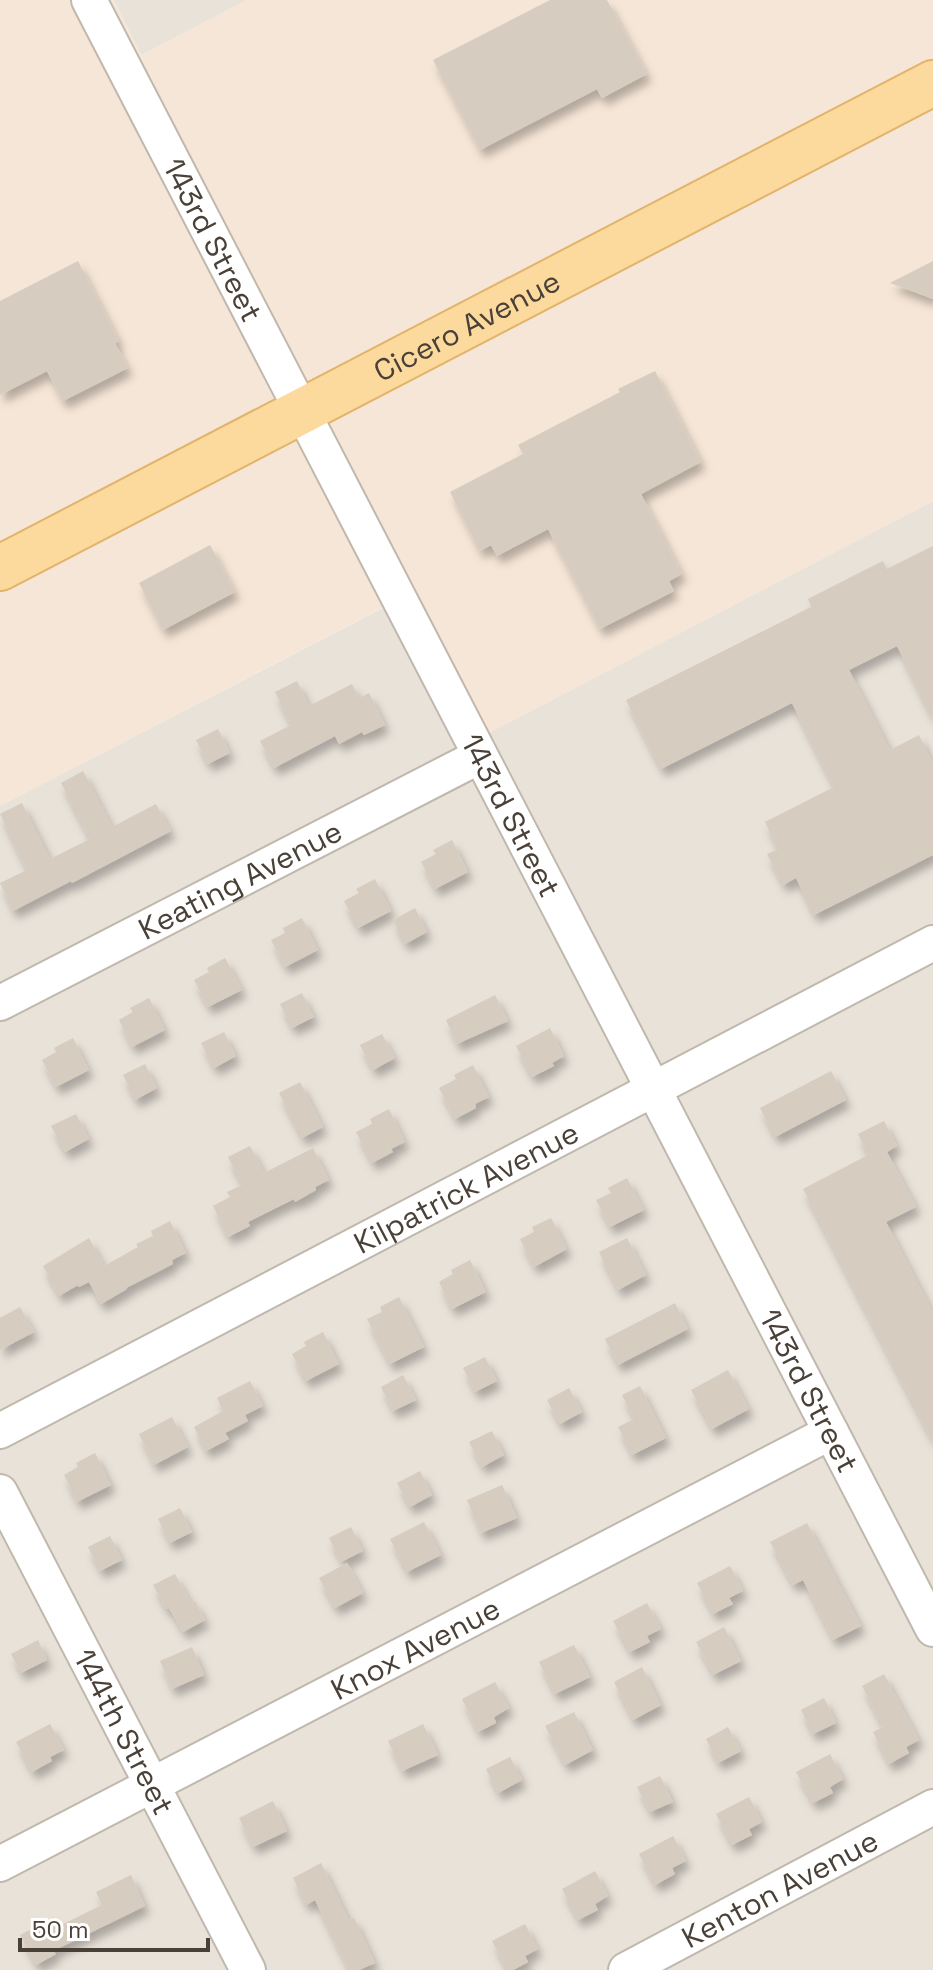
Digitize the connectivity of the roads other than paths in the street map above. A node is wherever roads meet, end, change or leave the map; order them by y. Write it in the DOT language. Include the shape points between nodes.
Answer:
graph roads {
  1 [pos="89,0"];
  2 [pos="933,83"];
  3 [pos="301,412"];
  4 [pos="0,568"];
  5 [pos="480,756"];
  6 [pos="933,943"];
  7 [pos="0,1003"];
  8 [pos="653,1089"];
  9 [pos="0,1431"];
  10 [pos="831,1432"];
  11 [pos="0,1492"];
  12 [pos="933,1629"];
  13 [pos="152,1785"];
  14 [pos="933,1807"];
  15 [pos="0,1864"];
  16 [pos="248,1970"];
  17 [pos="626,1970"];
  1 -- 3 [label="street, 143rd Street"];
  2 -- 3 [label="main road, Cicero Avenue"];
  3 -- 4 [label="main road, Cicero Avenue"];
  3 -- 5 [label="street, 143rd Street"];
  5 -- 7 [label="street, Keating Avenue"];
  5 -- 8 [label="street, 143rd Street"];
  6 -- 8 [label="street, Kilpatrick Avenue"];
  8 -- 9 [label="street, Kilpatrick Avenue"];
  8 -- 10 [label="street, 143rd Street"];
  10 -- 12 [label="street, 143rd Street"];
  10 -- 13 [label="street, Knox Avenue"];
  11 -- 13 [label="street, 144th Street"];
  13 -- 15 [label="street, Knox Avenue"];
  13 -- 16 [label="street, 144th Street"];
  14 -- 17 [label="street, Kenton Avenue"];
}
